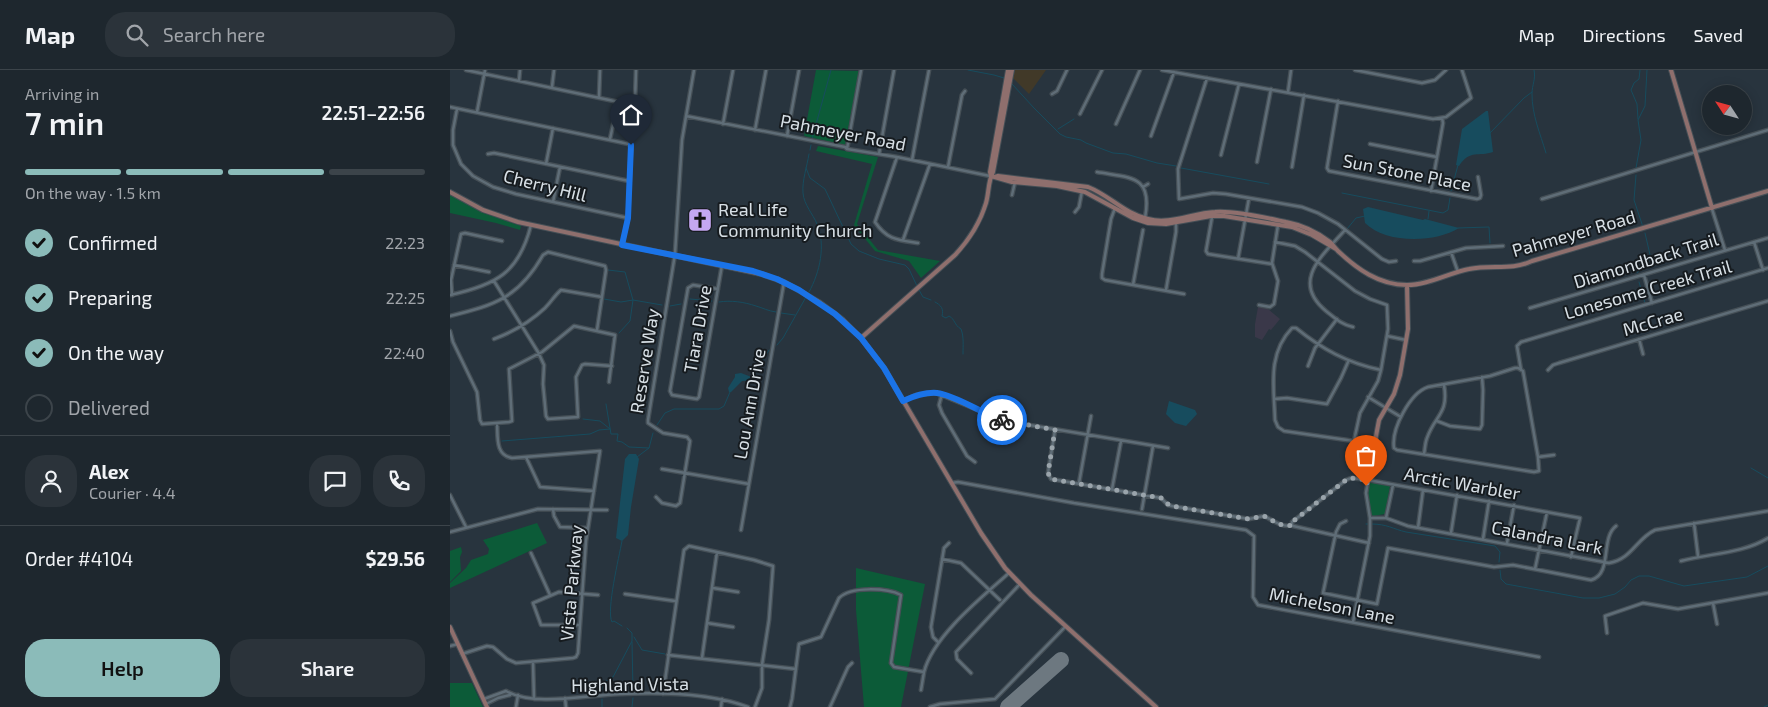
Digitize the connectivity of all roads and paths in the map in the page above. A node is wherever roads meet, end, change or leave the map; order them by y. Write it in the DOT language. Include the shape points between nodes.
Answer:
graph roads {
  1 [pos="466,70"];
  2 [pos="520,70"];
  3 [pos="554,70"];
  4 [pos="600,70"];
  5 [pos="636,70"];
  6 [pos="694,70"];
  7 [pos="733,70"];
  8 [pos="766,70"];
  9 [pos="799,70"];
  10 [pos="861,70"];
  11 [pos="894,70"];
  12 [pos="929,70"];
  13 [pos="1067,70"];
  14 [pos="1102,70"];
  15 [pos="1140,70"];
  16 [pos="1162,70"];
  17 [pos="1291,70"];
  18 [pos="1355,70"];
  19 [pos="1446,70"];
  20 [pos="1462,70"];
  21 [pos="1671,70"];
  22 [pos="485,72"];
  23 [pos="1009,72"];
  24 [pos="1174,72"];
  25 [pos="1207,78"];
  26 [pos="519,81"];
  27 [pos="1239,84"];
  28 [pos="552,87"];
  29 [pos="1271,89"];
  30 [pos="965,91"];
  31 [pos="1288,92"];
  32 [pos="1052,94"];
  33 [pos="1304,95"];
  34 [pos="599,98"];
  35 [pos="1338,101"];
  36 [pos="618,102"];
  37 [pos="450,107"];
  38 [pos="457,108"];
  39 [pos="477,112"];
  40 [pos="1080,114"];
  41 [pos="686,116"];
  42 [pos="1442,118"];
  43 [pos="723,124"];
  44 [pos="1116,124"];
  45 [pos="553,128"];
  46 [pos="754,130"];
  47 [pos="1768,130"];
  48 [pos="787,136"];
  49 [pos="1151,136"];
  50 [pos="610,140"];
  51 [pos="1370,144"];
  52 [pos="847,149"];
  53 [pos="1695,153"];
  54 [pos="488,154"];
  55 [pos="879,154"];
  56 [pos="1221,155"];
  57 [pos="897,157"];
  58 [pos="1437,157"];
  59 [pos="912,160"];
  60 [pos="1257,162"];
  61 [pos="546,164"];
  62 [pos="930,164"];
  63 [pos="560,167"];
  64 [pos="948,167"];
  65 [pos="1292,167"];
  66 [pos="1097,172"];
  67 [pos="993,177"];
  68 [pos="1478,177"];
  69 [pos="629,181"];
  70 [pos="1015,182"];
  71 [pos="1148,184"];
  72 [pos="1143,187"];
  73 [pos="1082,189"];
  74 [pos="1431,191"];
  75 [pos="1768,191"];
  76 [pos="450,192"];
  77 [pos="1012,195"];
  78 [pos="1249,198"];
  79 [pos="1542,198"];
  80 [pos="553,202"];
  81 [pos="1116,206"];
  82 [pos="1712,208"];
  83 [pos="1075,212"];
  84 [pos="1211,214"];
  85 [pos="1246,217"];
  86 [pos="628,218"];
  87 [pos="1144,220"];
  88 [pos="1175,221"];
  89 [pos="1278,223"];
  90 [pos="530,225"];
  91 [pos="1143,230"];
  92 [pos="1345,230"];
  93 [pos="1768,238"];
  94 [pos="903,240"];
  95 [pos="502,241"];
  96 [pos="1275,242"];
  97 [pos="1754,242"];
  98 [pos="918,243"];
  99 [pos="622,245"];
  100 [pos="1331,245"];
  101 [pos="1503,246"];
  102 [pos="1725,250"];
  103 [pos="1451,252"];
  104 [pos="675,254"];
  105 [pos="1238,259"];
  106 [pos="1396,261"];
  107 [pos="1414,261"];
  108 [pos="1318,262"];
  109 [pos="722,264"];
  110 [pos="1272,264"];
  111 [pos="454,265"];
  112 [pos="1768,268"];
  113 [pos="1763,270"];
  114 [pos="489,272"];
  115 [pos="1458,272"];
  116 [pos="1644,274"];
  117 [pos="494,281"];
  118 [pos="784,282"];
  119 [pos="1133,285"];
  120 [pos="1407,285"];
  121 [pos="718,288"];
  122 [pos="1166,290"];
  123 [pos="1184,294"];
  124 [pos="451,295"];
  125 [pos="602,297"];
  126 [pos="505,298"];
  127 [pos="1768,301"];
  128 [pos="1652,303"];
  129 [pos="1259,305"];
  130 [pos="1530,308"];
  131 [pos="450,316"];
  132 [pos="1337,319"];
  133 [pos="522,326"];
  134 [pos="1353,327"];
  135 [pos="597,330"];
  136 [pos="450,331"];
  137 [pos="1387,336"];
  138 [pos="861,338"];
  139 [pos="494,339"];
  140 [pos="1639,339"];
  141 [pos="1406,340"];
  142 [pos="1318,345"];
  143 [pos="540,354"];
  144 [pos="1643,354"];
  145 [pos="1348,361"];
  146 [pos="612,366"];
  147 [pos="1308,366"];
  148 [pos="1381,370"];
  149 [pos="1521,370"];
  150 [pos="1548,370"];
  151 [pos="1482,378"];
  152 [pos="609,382"];
  153 [pos="1444,385"];
  154 [pos="942,394"];
  155 [pos="1368,397"];
  156 [pos="1274,398"];
  157 [pos="903,401"];
  158 [pos="1385,408"];
  159 [pos="1091,416"];
  160 [pos="1401,417"];
  161 [pos="1437,421"];
  162 [pos="497,423"];
  163 [pos="1055,430"];
  164 [pos="1088,435"];
  165 [pos="1121,440"];
  166 [pos="1153,446"];
  167 [pos="1168,448"];
  168 [pos="1424,454"];
  169 [pos="1554,455"];
  170 [pos="526,457"];
  171 [pos="1538,457"];
  172 [pos="975,462"];
  173 [pos="1371,462"];
  174 [pos="662,469"];
  175 [pos="685,472"];
  176 [pos="1368,480"];
  177 [pos="1079,483"];
  178 [pos="749,484"];
  179 [pos="951,484"];
  180 [pos="1393,485"];
  181 [pos="1112,489"];
  182 [pos="1423,490"];
  183 [pos="594,491"];
  184 [pos="450,495"];
  185 [pos="1145,495"];
  186 [pos="1457,495"];
  187 [pos="656,497"];
  188 [pos="1489,501"];
  189 [pos="1514,505"];
  190 [pos="554,509"];
  191 [pos="1142,509"];
  192 [pos="592,510"];
  193 [pos="607,510"];
  194 [pos="1768,511"];
  195 [pos="1547,512"];
  196 [pos="1370,518"];
  197 [pos="1386,518"];
  198 [pos="1346,521"];
  199 [pos="1694,523"];
  200 [pos="1292,525"];
  201 [pos="1616,526"];
  202 [pos="466,527"];
  203 [pos="588,528"];
  204 [pos="1418,528"];
  205 [pos="741,530"];
  206 [pos="450,532"];
  207 [pos="1450,533"];
  208 [pos="1335,535"];
  209 [pos="1768,538"];
  210 [pos="1483,539"];
  211 [pos="949,543"];
  212 [pos="1369,543"];
  213 [pos="1507,543"];
  214 [pos="1539,550"];
  215 [pos="717,552"];
  216 [pos="531,553"];
  217 [pos="1571,556"];
  218 [pos="1698,556"];
  219 [pos="942,559"];
  220 [pos="1681,561"];
  221 [pos="1604,563"];
  222 [pos="1535,569"];
  223 [pos="1009,572"];
  224 [pos="1020,584"];
  225 [pos="712,588"];
  226 [pos="990,590"];
  227 [pos="644,592"];
  228 [pos="738,592"];
  229 [pos="582,593"];
  230 [pos="1768,593"];
  231 [pos="625,594"];
  232 [pos="550,595"];
  233 [pos="598,595"];
  234 [pos="643,596"];
  235 [pos="1000,600"];
  236 [pos="1358,600"];
  237 [pos="675,601"];
  238 [pos="1713,603"];
  239 [pos="1353,622"];
  240 [pos="707,623"];
  241 [pos="1716,624"];
  242 [pos="579,625"];
  243 [pos="733,626"];
  244 [pos="1066,626"];
  245 [pos="450,627"];
  246 [pos="1607,634"];
  247 [pos="938,642"];
  248 [pos="458,644"];
  249 [pos="450,646"];
  250 [pos="462,654"];
  251 [pos="668,655"];
  252 [pos="1539,657"];
  253 [pos="702,658"];
  254 [pos="533,662"];
  255 [pos="852,663"];
  256 [pos="762,665"];
  257 [pos="796,669"];
  258 [pos="924,672"];
  259 [pos="971,673"];
  260 [pos="921,690"];
  261 [pos="663,694"];
  262 [pos="518,695"];
  263 [pos="565,698"];
  264 [pos="534,699"];
  265 [pos="722,699"];
  266 [pos="485,703"];
  267 [pos="516,707"];
  268 [pos="566,707"];
  269 [pos="721,707"];
  270 [pos="748,707"];
  271 [pos="755,707"];
  272 [pos="790,707"];
  273 [pos="831,707"];
  274 [pos="930,707"];
  275 [pos="1156,707"];
  1 -- 22 [label="street"];
  2 -- 26 [label="street"];
  3 -- 28 [label="street"];
  4 -- 34 [label="street"];
  5 -- 36 [label="street" via="634,104"];
  6 -- 41 [label="street"];
  7 -- 43 [label="street"];
  8 -- 46 [label="street"];
  9 -- 48 [label="street"];
  10 -- 52 [label="street"];
  11 -- 55 [label="street"];
  12 -- 59 [label="street"];
  13 -- 32 [label="street"];
  14 -- 40 [label="street"];
  15 -- 44 [label="street"];
  16 -- 24 [label="street"];
  17 -- 31 [label="street"];
  18 -- 19 [label="street" via="1422,83 1434,80"];
  20 -- 42 [label="street" via="1471,97"];
  21 -- 53 [label="street"];
  22 -- 26 [label="street"];
  22 -- 39 [label="street"];
  23 -- 67 [label="street"];
  24 -- 25 [label="street"];
  24 -- 49 [label="street"];
  25 -- 27 [label="street"];
  25 -- 78 [label="street" via="1180,164 1178,196 1180,199 1217,193"];
  26 -- 28 [label="street"];
  27 -- 29 [label="street"];
  27 -- 56 [label="street"];
  28 -- 34 [label="street"];
  29 -- 31 [label="street"];
  29 -- 60 [label="street"];
  30 -- 64 [label="street"];
  31 -- 33 [label="street"];
  33 -- 35 [label="street"];
  33 -- 65 [label="street"];
  34 -- 36 [label="street"];
  35 -- 42 [label="street" via="1429,119"];
  35 -- 74 [label="street, Sun Stone Place" via="1328,171"];
  36 -- 50 [label="street"];
  37 -- 38 [label="street"];
  38 -- 39 [label="street"];
  38 -- 80 [label="street, Cherry Hill" via="452,130 453,145 459,161 468,172 502,190"];
  39 -- 45 [label="street"];
  41 -- 43 [label="street, Pahmeyer Road"];
  41 -- 104 [label="street"];
  42 -- 58 [label="street"];
  43 -- 46 [label="street, Pahmeyer Road"];
  45 -- 50 [label="street"];
  45 -- 61 [label="street"];
  46 -- 48 [label="street, Pahmeyer Road"];
  47 -- 53 [label="street"];
  48 -- 52 [label="street, Pahmeyer Road"];
  50 -- 69 [label="street" via="631,146"];
  51 -- 58 [label="street"];
  52 -- 55 [label="street, Pahmeyer Road"];
  53 -- 79 [label="street"];
  53 -- 82 [label="street"];
  54 -- 61 [label="street"];
  55 -- 57 [label="street, Pahmeyer Road"];
  57 -- 59 [label="street, Pahmeyer Road"];
  57 -- 94 [label="street" via="875,222 887,236"];
  58 -- 74 [label="street"];
  59 -- 62 [label="street, Pahmeyer Road"];
  61 -- 63 [label="street"];
  62 -- 64 [label="street, Pahmeyer Road"];
  62 -- 94 [label="street"];
  63 -- 69 [label="street"];
  63 -- 80 [label="street"];
  64 -- 67 [label="street, Pahmeyer Road"];
  66 -- 72 [label="street" via="1131,178"];
  67 -- 70 [label="street, Pahmeyer Road"];
  67 -- 73 [label="street, Pahmeyer Road" via="1057,183"];
  67 -- 138 [label="street" via="984,208 969,238 955,255"];
  68 -- 74 [label="street, Sun Stone Place" via="1481,195 1477,199"];
  69 -- 86 [label="street"];
  70 -- 73 [label="street, Pahmeyer Road"];
  70 -- 77 [label="street"];
  71 -- 72 [label="street"];
  72 -- 87 [label="street" via="1148,198"];
  73 -- 81 [label="street, Pahmeyer Road" via="1096,191"];
  73 -- 83 [label="street"];
  75 -- 82 [label="street, Pahmeyer Road"];
  76 -- 90 [label="street" via="490,214"];
  78 -- 85 [label="street"];
  78 -- 92 [label="street" via="1310,210"];
  80 -- 86 [label="street, Cherry Hill"];
  81 -- 87 [label="street, Pahmeyer Road"];
  81 -- 119 [label="street" via="1102,278"];
  82 -- 102 [label="street"];
  82 -- 115 [label="street, Pahmeyer Road" via="1521,266"];
  84 -- 85 [label="street, Pahmeyer Road" via="1228,212"];
  84 -- 88 [label="street, Pahmeyer Road"];
  84 -- 105 [label="street" via="1207,254"];
  85 -- 89 [label="street, Pahmeyer Road"];
  85 -- 105 [label="street"];
  86 -- 99 [label="street"];
  87 -- 88 [label="street, Pahmeyer Road"];
  88 -- 122 [label="street"];
  89 -- 96 [label="street"];
  89 -- 100 [label="street, Pahmeyer Road" via="1307,229"];
  90 -- 99 [label="street"];
  90 -- 117 [label="street" via="520,255"];
  91 -- 119 [label="street"];
  92 -- 100 [label="street"];
  92 -- 106 [label="street" via="1382,259"];
  93 -- 97 [label="street, Diamondback Trail"];
  94 -- 98 [label="street"];
  95 -- 111 [label="street" via="461,234"];
  96 -- 108 [label="street" via="1300,249"];
  96 -- 110 [label="street"];
  97 -- 102 [label="street, Diamondback Trail"];
  97 -- 113 [label="street"];
  99 -- 104 [label="street"];
  100 -- 108 [label="street"];
  100 -- 120 [label="street, Pahmeyer Road" via="1373,277"];
  101 -- 103 [label="street"];
  102 -- 116 [label="street, Diamondback Trail"];
  103 -- 107 [label="street"];
  103 -- 115 [label="street"];
  104 -- 109 [label="street"];
  104 -- 175 [label="street, Reserve Way" via="648,423 664,433 690,438"];
  105 -- 110 [label="street"];
  108 -- 132 [label="street" via="1311,274 1311,292 1316,302"];
  108 -- 137 [label="street" via="1359,293 1387,305"];
  109 -- 118 [label="street"];
  109 -- 121 [label="street, Tiara Drive"];
  110 -- 129 [label="street" via="1278,281 1273,306"];
  111 -- 114 [label="street"];
  111 -- 124 [label="street"];
  112 -- 113 [label="street, Lonesome Creek Trail"];
  113 -- 128 [label="street, Lonesome Creek Trail"];
  115 -- 120 [label="street, Pahmeyer Road"];
  116 -- 128 [label="street"];
  116 -- 130 [label="street, Diamondback Trail"];
  117 -- 124 [label="street" via="478,289"];
  117 -- 126 [label="street"];
  118 -- 138 [label="street" via="826,306"];
  118 -- 178 [label="street, Lou Ann Drive"];
  119 -- 122 [label="street"];
  120 -- 141 [label="street"];
  121 -- 121 [label="street, Tiara Drive" via="693,284 688,288 670,392 674,395 699,398"];
  122 -- 123 [label="street"];
  125 -- 126 [label="street" via="605,266 546,252 528,278"];
  125 -- 133 [label="street" via="561,290 539,314"];
  125 -- 135 [label="street"];
  126 -- 131 [label="street" via="483,308"];
  126 -- 133 [label="street"];
  127 -- 140 [label="street, McCrae"];
  128 -- 149 [label="street, Lonesome Creek Trail" via="1517,344"];
  132 -- 134 [label="street"];
  132 -- 142 [label="street"];
  133 -- 139 [label="street"];
  133 -- 143 [label="street"];
  135 -- 143 [label="street" via="574,326"];
  135 -- 146 [label="street" via="616,335"];
  136 -- 162 [label="street" via="477,392 481,423"];
  137 -- 141 [label="street"];
  137 -- 148 [label="street"];
  138 -- 157 [label="street"];
  140 -- 144 [label="street"];
  140 -- 150 [label="street, McCrae" via="1552,365"];
  141 -- 158 [label="street" via="1398,385"];
  142 -- 145 [label="street"];
  142 -- 147 [label="street"];
  142 -- 156 [label="street" via="1293,328 1281,341 1273,370"];
  143 -- 146 [label="street" via="548,419 578,417 576,380 580,366"];
  143 -- 162 [label="street" via="509,369 512,421"];
  145 -- 148 [label="street"];
  145 -- 156 [label="street" via="1327,404"];
  146 -- 152 [label="street"];
  148 -- 155 [label="street"];
  149 -- 151 [label="street" via="1515,368"];
  149 -- 171 [label="street"];
  151 -- 153 [label="street"];
  151 -- 161 [label="street" via="1480,429 1450,426"];
  153 -- 160 [label="street" via="1419,392"];
  153 -- 161 [label="street" via="1445,402"];
  154 -- 157 [label="street" via="927,393"];
  154 -- 163 [label="street" via="1005,421"];
  154 -- 172 [label="street" via="939,405 942,413 966,456"];
  155 -- 156 [label="street" via="1360,413 1354,442 1282,430 1275,423"];
  155 -- 158 [label="street"];
  157 -- 179 [label="street"];
  158 -- 160 [label="street"];
  158 -- 173 [label="street" via="1377,424"];
  159 -- 164 [label="street"];
  160 -- 168 [label="street" via="1394,448"];
  161 -- 168 [label="street" via="1427,438"];
  162 -- 170 [label="street" via="498,444 503,454 512,458"];
  163 -- 164 [label="street"];
  163 -- 177 [label="street" via="1048,477"];
  164 -- 165 [label="street"];
  164 -- 177 [label="street"];
  165 -- 166 [label="street"];
  165 -- 181 [label="street"];
  166 -- 167 [label="street"];
  166 -- 185 [label="street"];
  168 -- 171 [label="street" via="1534,472 1540,469"];
  169 -- 171 [label="street"];
  170 -- 183 [label="street" via="540,487"];
  170 -- 183 [label="street, Vista Parkway" via="600,451"];
  173 -- 176 [label="street"];
  174 -- 175 [label="street"];
  175 -- 178 [label="street"];
  175 -- 187 [label="street, Reserve Way" via="678,505 662,503"];
  176 -- 180 [label="street, Arctic Warbler"];
  176 -- 196 [label="street" via="1366,492"];
  176 -- 200 [label="street, Arctic Warbler" via="1346,480"];
  177 -- 181 [label="street"];
  178 -- 205 [label="street, Lou Ann Drive"];
  179 -- 223 [label="street" via="987,544"];
  179 -- 239 [label="street, Michelson Lane" via="958,482 1074,504 1246,530 1254,540 1255,602"];
  180 -- 182 [label="street, Arctic Warbler"];
  180 -- 197 [label="street"];
  181 -- 185 [label="street"];
  182 -- 186 [label="street, Arctic Warbler"];
  182 -- 204 [label="street"];
  183 -- 192 [label="street, Vista Parkway"];
  184 -- 202 [label="street"];
  185 -- 191 [label="street"];
  185 -- 200 [label="street" via="1161,498 1172,506 1249,519 1264,516 1276,523"];
  186 -- 188 [label="street, Arctic Warbler"];
  186 -- 207 [label="street"];
  188 -- 189 [label="street, Arctic Warbler"];
  188 -- 210 [label="street"];
  189 -- 195 [label="street, Arctic Warbler"];
  189 -- 213 [label="street"];
  190 -- 192 [label="street"];
  190 -- 202 [label="street"];
  190 -- 203 [label="street" via="560,527"];
  192 -- 193 [label="street"];
  192 -- 203 [label="street, Vista Parkway"];
  194 -- 199 [label="street, Calandra Lark"];
  195 -- 214 [label="street"];
  195 -- 217 [label="street, Arctic Warbler" via="1580,518"];
  196 -- 197 [label="street, Calandra Lark"];
  196 -- 212 [label="street"];
  197 -- 204 [label="street, Calandra Lark"];
  198 -- 208 [label="street" via="1340,524"];
  199 -- 218 [label="street"];
  199 -- 221 [label="street, Calandra Lark" via="1650,532 1624,558"];
  200 -- 208 [label="street"];
  201 -- 221 [label="street" via="1611,531"];
  202 -- 206 [label="street"];
  203 -- 229 [label="street, Vista Parkway"];
  204 -- 207 [label="street, Calandra Lark"];
  207 -- 210 [label="street, Calandra Lark"];
  208 -- 212 [label="street"];
  208 -- 236 [label="street" via="1323,593"];
  209 -- 218 [label="street" via="1747,548"];
  210 -- 213 [label="street, Calandra Lark"];
  211 -- 219 [label="street" via="944,548"];
  212 -- 236 [label="street"];
  213 -- 214 [label="street, Calandra Lark"];
  214 -- 217 [label="street, Calandra Lark"];
  214 -- 222 [label="street"];
  215 -- 225 [label="street"];
  215 -- 237 [label="street" via="686,547"];
  215 -- 256 [label="street" via="773,566"];
  216 -- 232 [label="street"];
  217 -- 221 [label="street, Calandra Lark"];
  218 -- 220 [label="street"];
  219 -- 226 [label="street" via="961,563"];
  219 -- 247 [label="street" via="931,627"];
  221 -- 222 [label="street" via="1602,572 1591,580"];
  222 -- 236 [label="street" via="1508,564 1494,567 1388,548 1377,604"];
  223 -- 224 [label="street"];
  223 -- 226 [label="street"];
  224 -- 244 [label="street"];
  224 -- 259 [label="street" via="956,652 957,659"];
  225 -- 228 [label="street"];
  225 -- 240 [label="street"];
  226 -- 235 [label="street"];
  226 -- 247 [label="street"];
  227 -- 234 [label="street"];
  229 -- 232 [label="street"];
  229 -- 233 [label="street"];
  229 -- 242 [label="street, Vista Parkway"];
  230 -- 238 [label="street"];
  231 -- 234 [label="street"];
  232 -- 242 [label="street" via="533,603 541,625"];
  234 -- 237 [label="street"];
  236 -- 239 [label="street"];
  237 -- 251 [label="street"];
  238 -- 241 [label="street"];
  238 -- 246 [label="street" via="1674,609 1643,603 1605,616"];
  239 -- 252 [label="street, Michelson Lane"];
  240 -- 243 [label="street"];
  240 -- 253 [label="street"];
  242 -- 254 [label="street, Vista Parkway" via="576,657"];
  244 -- 274 [label="street" via="995,699"];
  244 -- 275 [label="street"];
  245 -- 248 [label="street"];
  247 -- 258 [label="street"];
  248 -- 249 [label="street"];
  248 -- 250 [label="street"];
  250 -- 254 [label="street, Vista Parkway" via="487,646 513,662"];
  250 -- 266 [label="street"];
  251 -- 253 [label="street"];
  251 -- 261 [label="street"];
  253 -- 256 [label="street"];
  254 -- 264 [label="street"];
  255 -- 273 [label="street"];
  256 -- 257 [label="street"];
  256 -- 271 [label="street" via="762,688"];
  257 -- 258 [label="street" via="799,644 821,637 839,598 854,591 875,590 901,595 891,663 894,667"];
  257 -- 272 [label="street"];
  258 -- 260 [label="street"];
  261 -- 263 [label="street, Highland Vista"];
  261 -- 265 [label="street, Highland Vista"];
  262 -- 264 [label="street, Highland Vista"];
  262 -- 266 [label="street, Highland Vista"];
  262 -- 267 [label="street"];
  263 -- 264 [label="street, Highland Vista"];
  263 -- 268 [label="street"];
  265 -- 269 [label="street"];
  265 -- 270 [label="street, Highland Vista"];
}
